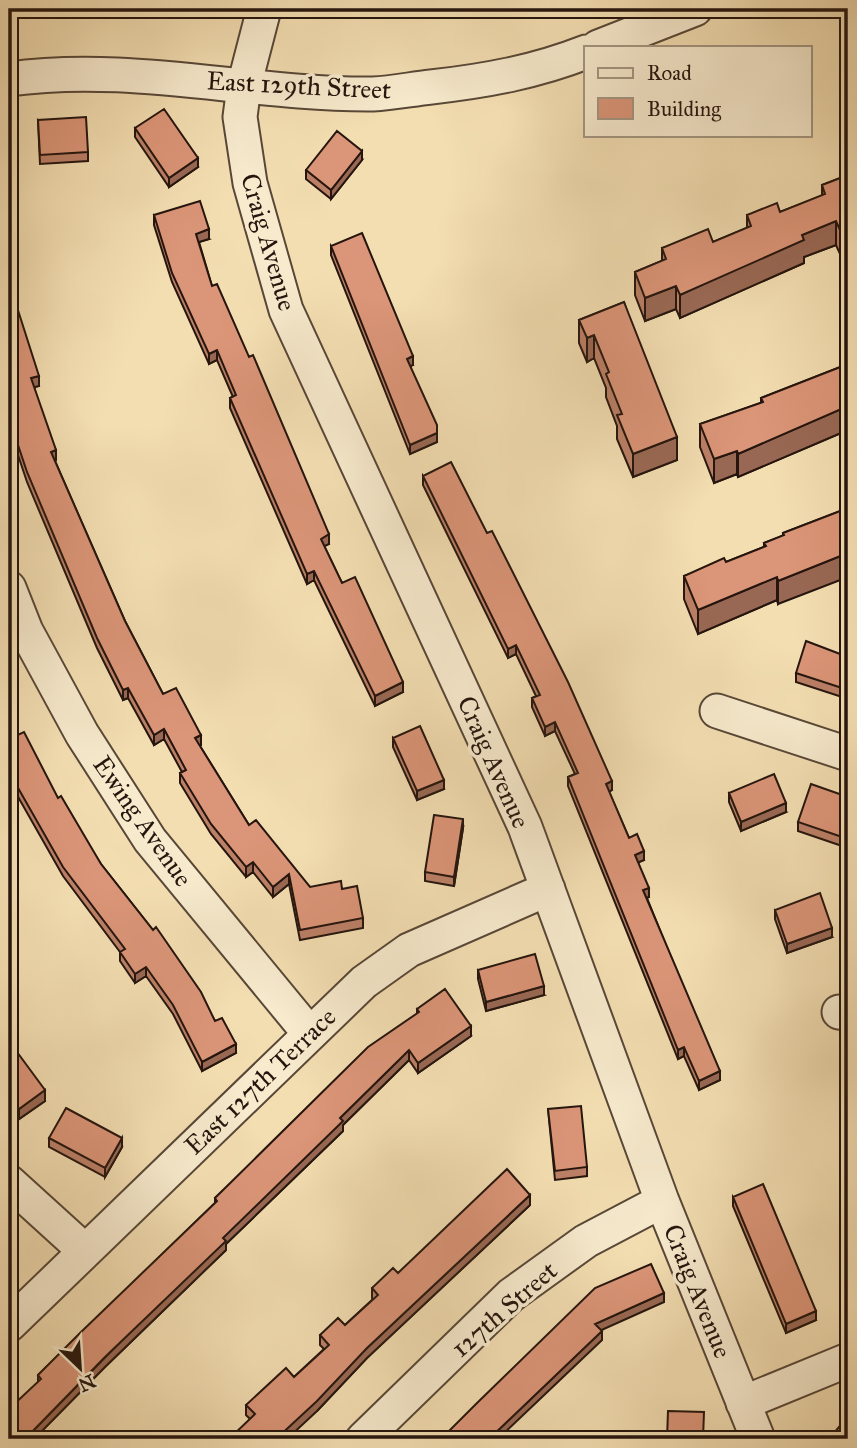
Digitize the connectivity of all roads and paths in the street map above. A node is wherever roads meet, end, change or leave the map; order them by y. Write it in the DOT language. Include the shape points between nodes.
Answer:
graph roads {
  1 [pos="264,9"];
  2 [pos="695,9"];
  3 [pos="601,46"];
  4 [pos="584,53"];
  5 [pos="9,79"];
  6 [pos="244,86"];
  7 [pos="9,589"];
  8 [pos="717,711"];
  9 [pos="848,754"];
  10 [pos="548,889"];
  11 [pos="309,1032"];
  12 [pos="9,1182"];
  13 [pos="662,1201"];
  14 [pos="85,1251"];
  15 [pos="9,1325"];
  16 [pos="848,1360"];
  17 [pos="743,1403"];
  18 [pos="363,1439"];
  19 [pos="758,1439"];
  1 -- 6 [label="street, Craig Avenue"];
  2 -- 3 [label="street"];
  4 -- 6 [label="street, East 129th Street" via="496,79 374,94"];
  5 -- 6 [label="street, East 129th Street" via="43,74 127,74"];
  6 -- 10 [label="street, Craig Avenue" via="240,117 250,183 286,310 525,827"];
  7 -- 11 [label="street, Ewing Avenue" via="26,631 82,734 149,840"];
  8 -- 9 [label="street"];
  10 -- 11 [label="street, East 127th Terrace" via="409,950 364,982"];
  10 -- 13 [label="street, Craig Avenue"];
  11 -- 14 [label="street, East 127th Terrace"];
  12 -- 14 [label="street"];
  13 -- 17 [label="street, Craig Avenue"];
  13 -- 18 [label="street, 127th Street" via="586,1241 511,1295"];
  14 -- 15 [label="street, East 127th Terrace"];
  16 -- 17 [label="street"];
  17 -- 19 [label="street, Craig Avenue"];
}
